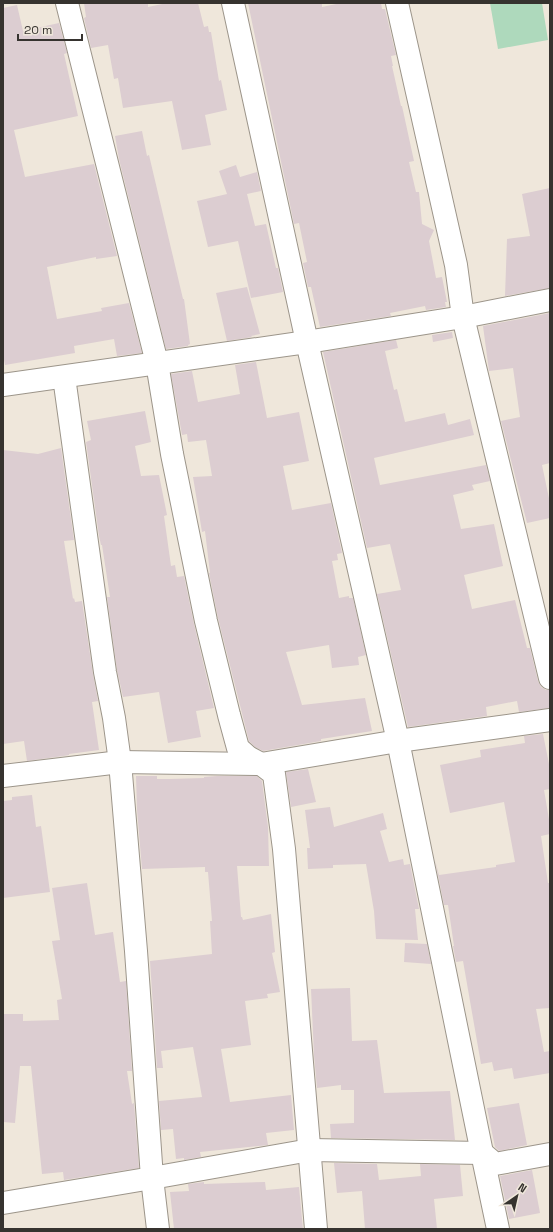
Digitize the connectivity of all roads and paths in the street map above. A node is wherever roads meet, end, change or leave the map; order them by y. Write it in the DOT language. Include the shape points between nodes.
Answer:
graph roads {
  1 [pos="67,3"];
  2 [pos="233,3"];
  3 [pos="397,3"];
  4 [pos="550,300"];
  5 [pos="463,317"];
  6 [pos="307,342"];
  7 [pos="156,363"];
  8 [pos="64,377"];
  9 [pos="3,385"];
  10 [pos="550,678"];
  11 [pos="550,720"];
  12 [pos="398,741"];
  13 [pos="120,762"];
  14 [pos="261,764"];
  15 [pos="3,776"];
  16 [pos="310,1150"];
  17 [pos="482,1154"];
  18 [pos="550,1154"];
  19 [pos="152,1178"];
  20 [pos="3,1203"];
  21 [pos="158,1229"];
  22 [pos="316,1229"];
  23 [pos="498,1229"];
  1 -- 7 [label="street"];
  2 -- 6 [label="street"];
  3 -- 5 [label="street" via="456,264"];
  4 -- 5 [label="street"];
  5 -- 6 [label="street"];
  5 -- 10 [label="street"];
  6 -- 7 [label="street"];
  6 -- 12 [label="street"];
  7 -- 8 [label="street"];
  7 -- 14 [label="street" via="206,621 229,715 238,748"];
  8 -- 9 [label="street"];
  8 -- 13 [label="street"];
  11 -- 12 [label="street"];
  12 -- 14 [label="street"];
  12 -- 17 [label="street"];
  13 -- 14 [label="street"];
  13 -- 15 [label="street"];
  13 -- 19 [label="street"];
  14 -- 16 [label="street" via="274,774 284,849"];
  16 -- 17 [label="street"];
  16 -- 19 [label="street"];
  16 -- 22 [label="street"];
  17 -- 18 [label="street" via="495,1164"];
  17 -- 23 [label="street"];
  19 -- 20 [label="street"];
  19 -- 21 [label="street"];
}
